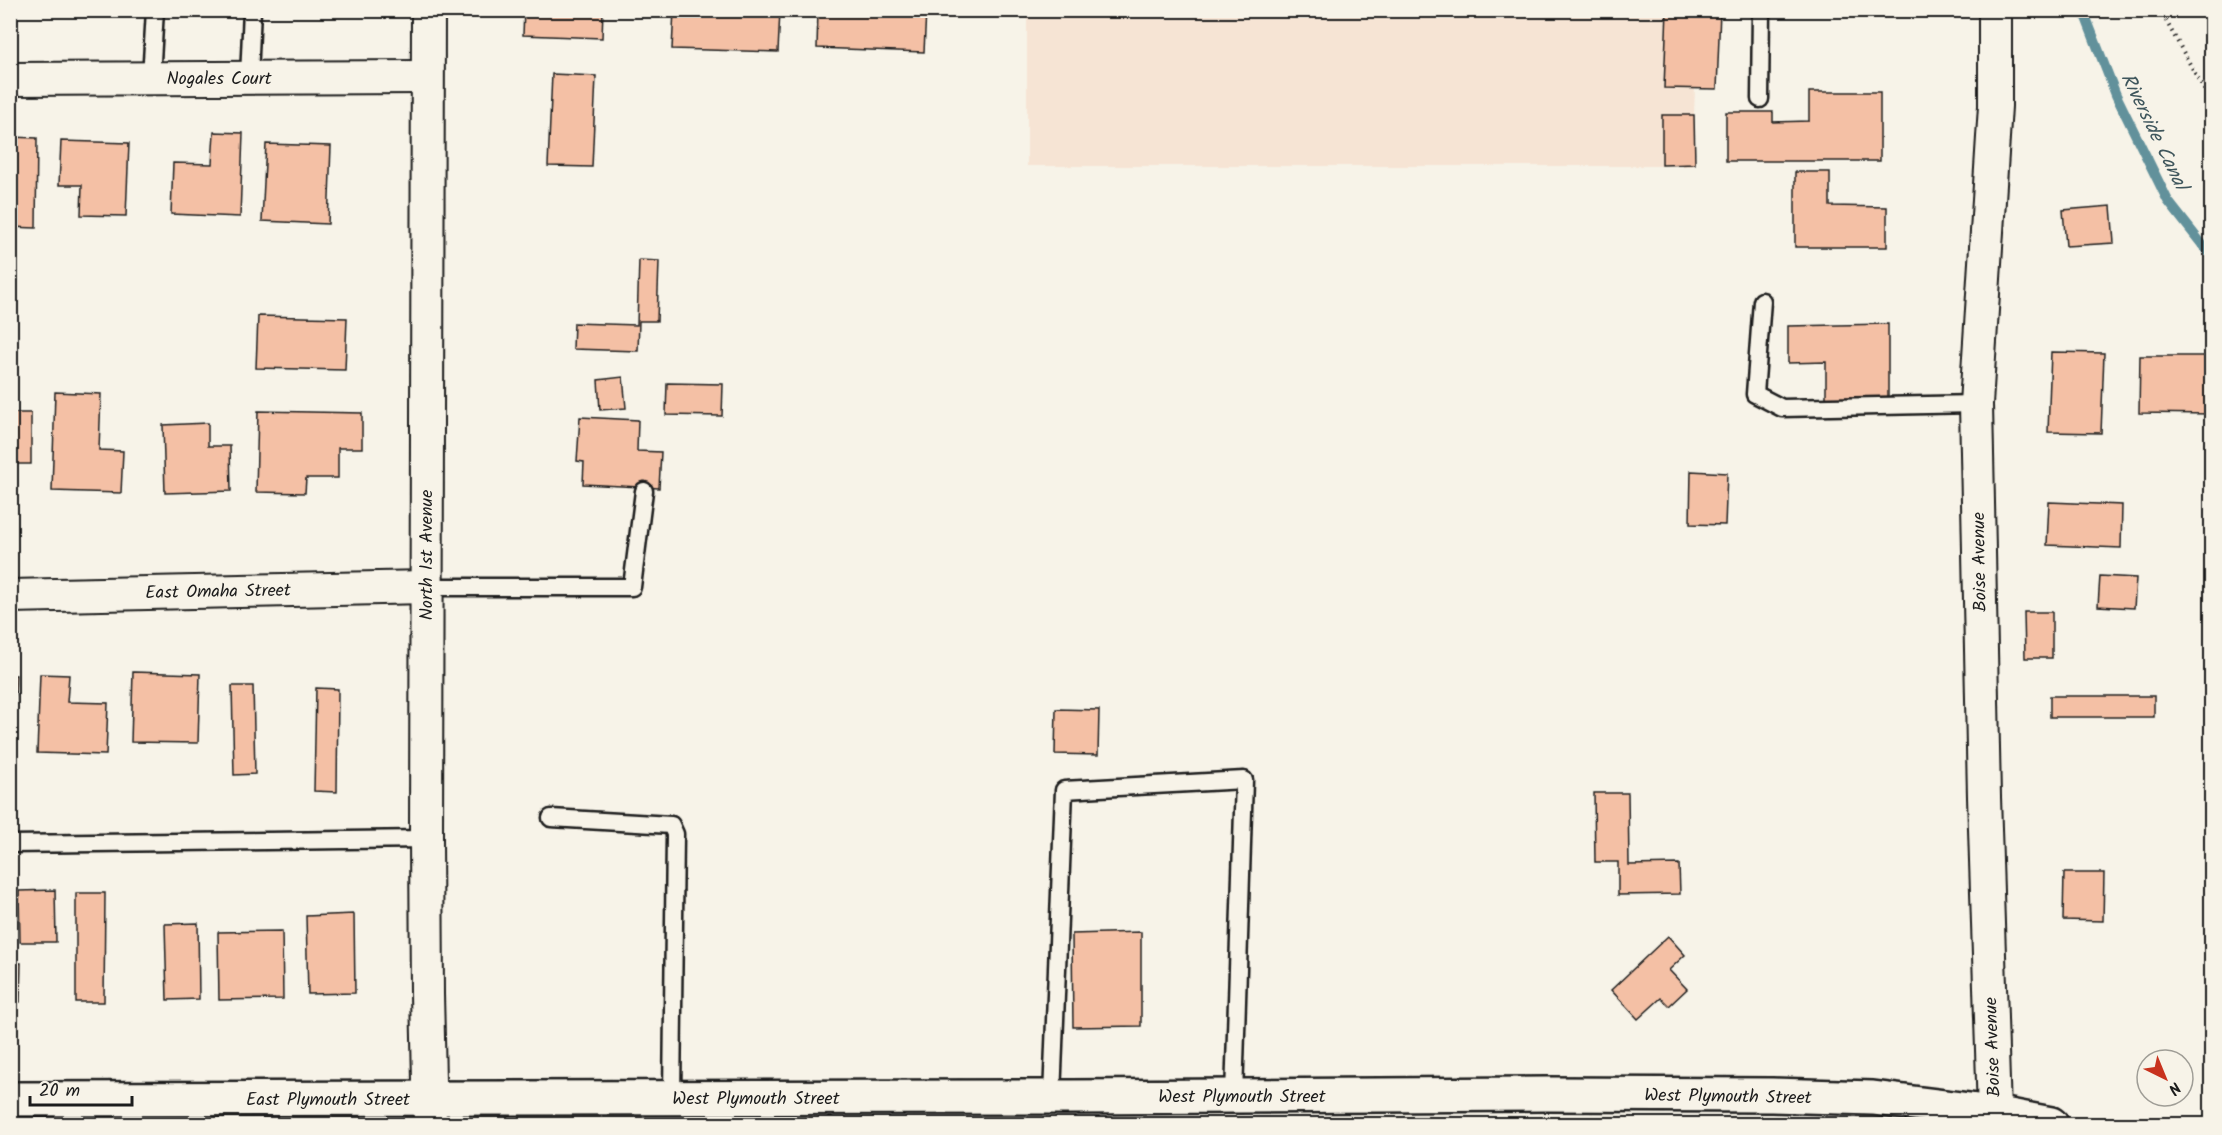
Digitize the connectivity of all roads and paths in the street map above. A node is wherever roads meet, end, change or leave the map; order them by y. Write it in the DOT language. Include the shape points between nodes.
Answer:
graph roads {
  1 [pos="154,10"];
  2 [pos="252,10"];
  3 [pos="428,10"];
  4 [pos="1761,10"];
  5 [pos="1995,10"];
  6 [pos="2160,10"];
  7 [pos="249,77"];
  8 [pos="427,77"];
  9 [pos="151,78"];
  10 [pos="10,79"];
  11 [pos="1760,99"];
  12 [pos="2211,104"];
  13 [pos="1762,301"];
  14 [pos="1976,404"];
  15 [pos="644,491"];
  16 [pos="426,587"];
  17 [pos="10,596"];
  18 [pos="551,819"];
  19 [pos="426,839"];
  20 [pos="10,844"];
  21 [pos="1234,1096"];
  22 [pos="1052,1097"];
  23 [pos="672,1098"];
  24 [pos="10,1099"];
  25 [pos="430,1112"];
  26 [pos="1994,1113"];
  27 [pos="2051,1125"];
  1 -- 9 [label="lane"];
  2 -- 7 [label="lane"];
  3 -- 8 [label="street, North 1st Avenue"];
  4 -- 11 [label="lane"];
  5 -- 14 [label="street, Boise Avenue" via="1995,106"];
  6 -- 12 [label="path"];
  7 -- 8 [label="street, Nogales Court"];
  7 -- 9 [label="street, Nogales Court"];
  8 -- 16 [label="street, North 1st Avenue"];
  9 -- 10 [label="street, Nogales Court"];
  13 -- 14 [label="lane" via="1755,394 1782,408"];
  14 -- 26 [label="street, Boise Avenue"];
  15 -- 16 [label="lane" via="632,586"];
  16 -- 17 [label="street, East Omaha Street"];
  16 -- 19 [label="street, North 1st Avenue"];
  18 -- 23 [label="lane" via="671,825 675,834"];
  19 -- 20 [label="lane"];
  19 -- 25 [label="street, North 1st Avenue"];
  21 -- 22 [label="street, West Plymouth Street"];
  21 -- 22 [label="lane" via="1244,780 1064,790"];
  21 -- 26 [label="street, West Plymouth Street" via="1772,1095 1874,1098"];
  22 -- 23 [label="street, West Plymouth Street"];
  23 -- 25 [label="street, West Plymouth Street"];
  24 -- 25 [label="street, East Plymouth Street"];
  26 -- 27 [label="street, West Plymouth Street"];
}
